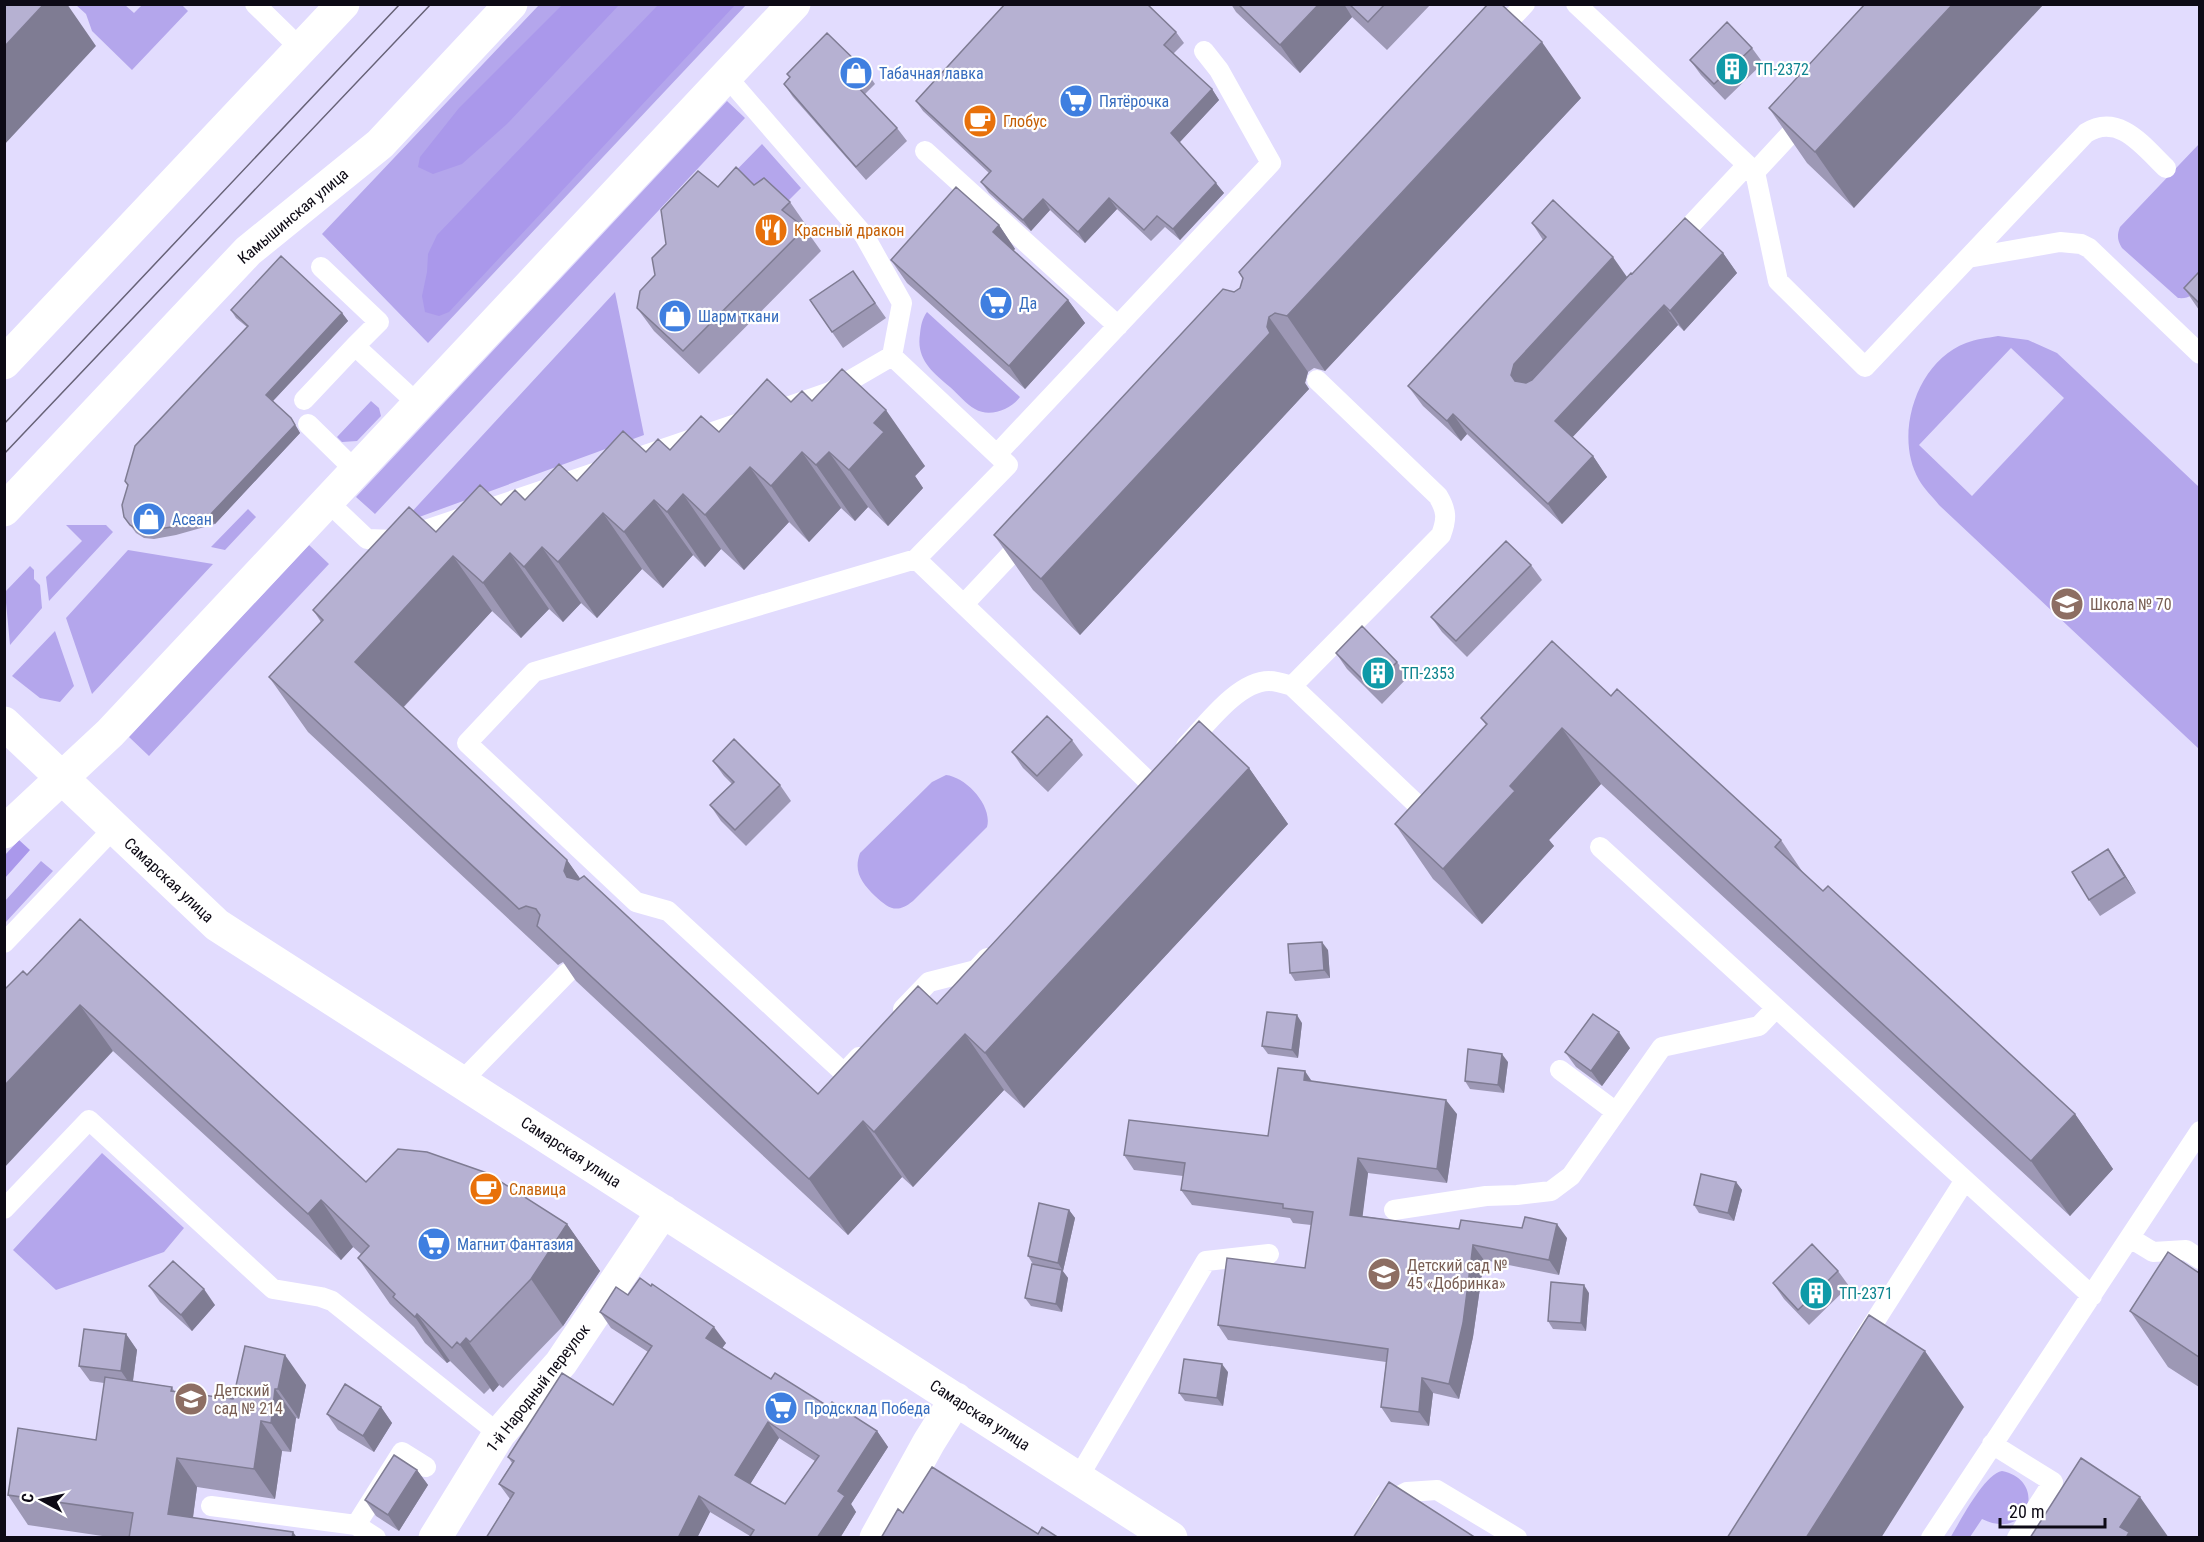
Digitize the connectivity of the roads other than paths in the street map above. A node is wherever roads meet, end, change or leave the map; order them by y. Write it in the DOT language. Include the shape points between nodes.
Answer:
graph roads {
  1 [pos="255,4"];
  2 [pos="343,4"];
  3 [pos="511,4"];
  4 [pos="794,4"];
  5 [pos="1525,4"];
  6 [pos="1576,4"];
  7 [pos="1485,47"];
  8 [pos="301,49"];
  9 [pos="1204,51"];
  10 [pos="727,77"];
  11 [pos="1818,103"];
  12 [pos="925,151"];
  13 [pos="2166,168"];
  14 [pos="1751,169"];
  15 [pos="1661,257"];
  16 [pos="1968,258"];
  17 [pos="321,267"];
  18 [pos="1118,326"];
  19 [pos="355,346"];
  20 [pos="2199,354"];
  21 [pos="892,356"];
  22 [pos="4,363"];
  23 [pos="1317,380"];
  24 [pos="304,400"];
  25 [pos="419,405"];
  26 [pos="308,424"];
  27 [pos="997,454"];
  28 [pos="357,472"];
  29 [pos="329,502"];
  30 [pos="4,510"];
  31 [pos="1037,526"];
  32 [pos="916,559"];
  33 [pos="964,604"];
  34 [pos="1292,686"];
  35 [pos="4,723"];
  36 [pos="62,778"];
  37 [pos="1151,784"];
  38 [pos="1135,801"];
  39 [pos="1428,814"];
  40 [pos="114,828"];
  41 [pos="4,832"];
  42 [pos="1600,847"];
  43 [pos="4,943"];
  44 [pos="999,944"];
  45 [pos="567,973"];
  46 [pos="1776,1008"];
  47 [pos="890,1023"];
  48 [pos="875,1040"];
  49 [pos="1560,1070"];
  50 [pos="461,1082"];
  51 [pos="1616,1112"];
  52 [pos="2199,1131"];
  53 [pos="1965,1180"];
  54 [pos="4,1209"];
  55 [pos="1394,1210"];
  56 [pos="663,1211"];
  57 [pos="2130,1238"];
  58 [pos="1269,1254"];
  59 [pos="2199,1259"];
  60 [pos="2091,1296"];
  61 [pos="1852,1357"];
  62 [pos="956,1399"];
  63 [pos="499,1434"];
  64 [pos="1992,1444"];
  65 [pos="426,1467"];
  66 [pos="1078,1478"];
  67 [pos="210,1506"];
  68 [pos="356,1525"];
  69 [pos="376,1538"];
  70 [pos="435,1538"];
  71 [pos="876,1538"];
  72 [pos="1171,1538"];
  73 [pos="1365,1538"];
  74 [pos="1517,1538"];
  75 [pos="1931,1538"];
  76 [pos="2017,1538"];
  1 -- 8 [label="lane"];
  2 -- 8 [label="street"];
  3 -- 30 [label="street, Камышинская улица" via="380,144 249,251"];
  4 -- 10 [label="street"];
  5 -- 7 [label="lane"];
  6 -- 14 [label="lane"];
  8 -- 22 [label="street"];
  9 -- 18 [label="lane" via="1219,70 1271,163"];
  10 -- 21 [label="lane" via="864,235 876,254 902,303"];
  10 -- 25 [label="street"];
  11 -- 14 [label="lane"];
  12 -- 18 [label="lane"];
  13 -- 16 [label="lane" via="2126,131 2095,127"];
  14 -- 15 [label="lane"];
  14 -- 16 [label="lane" via="1778,281 1865,367"];
  16 -- 20 [label="lane" via="2060,242 2081,244"];
  17 -- 19 [label="lane" via="379,322"];
  18 -- 27 [label="lane"];
  19 -- 24 [label="lane"];
  19 -- 25 [label="lane"];
  21 -- 27 [label="lane"];
  21 -- 29 [label="lane" via="830,392 396,540 367,539"];
  23 -- 34 [label="lane" via="1438,496 1446,508 1446,520 1441,535"];
  25 -- 28 [label="street"];
  26 -- 28 [label="lane"];
  27 -- 32 [label="lane" via="1008,465"];
  28 -- 29 [label="street"];
  29 -- 36 [label="street" via="110,733"];
  31 -- 33 [label="lane"];
  32 -- 33 [label="lane"];
  32 -- 48 [label="lane" via="534,672 467,743 629,909 668,911 844,1073"];
  33 -- 37 [label="lane"];
  34 -- 37 [label="lane" via="1268,681 1253,684 1235,695"];
  34 -- 39 [label="lane"];
  35 -- 36 [label="street, Самарская улица"];
  36 -- 40 [label="street, Самарская улица"];
  36 -- 41 [label="street"];
  37 -- 38 [label="lane"];
  40 -- 43 [label="lane"];
  40 -- 50 [label="street, Самарская улица" via="217,925"];
  42 -- 46 [label="lane"];
  44 -- 47 [label="lane" via="976,970 929,982"];
  45 -- 50 [label="lane"];
  46 -- 51 [label="lane" via="1759,1026 1662,1047"];
  46 -- 53 [label="lane"];
  49 -- 51 [label="lane"];
  50 -- 56 [label="street, Самарская улица"];
  51 -- 55 [label="lane" via="1571,1176 1551,1191"];
  52 -- 57 [label="lane"];
  53 -- 60 [label="lane"];
  53 -- 61 [label="lane"];
  54 -- 63 [label="lane" via="89,1120 273,1289 332,1301"];
  56 -- 62 [label="street, Самарская улица"];
  56 -- 63 [label="street, 1-й Народный переулок" via="561,1363"];
  57 -- 59 [label="lane" via="2153,1252 2186,1250"];
  57 -- 60 [label="lane"];
  58 -- 66 [label="lane" via="1206,1261"];
  60 -- 64 [label="lane"];
  62 -- 66 [label="street, Самарская улица"];
  62 -- 71 [label="street"];
  63 -- 70 [label="street, 1-й Народный переулок"];
  64 -- 75 [label="lane"];
  64 -- 76 [label="lane" via="2053,1482"];
  65 -- 68 [label="lane" via="402,1452"];
  66 -- 72 [label="street, Самарская улица"];
  67 -- 68 [label="lane"];
  68 -- 69 [label="lane"];
  73 -- 74 [label="lane" via="1385,1503 1407,1492 1437,1490"];
}
